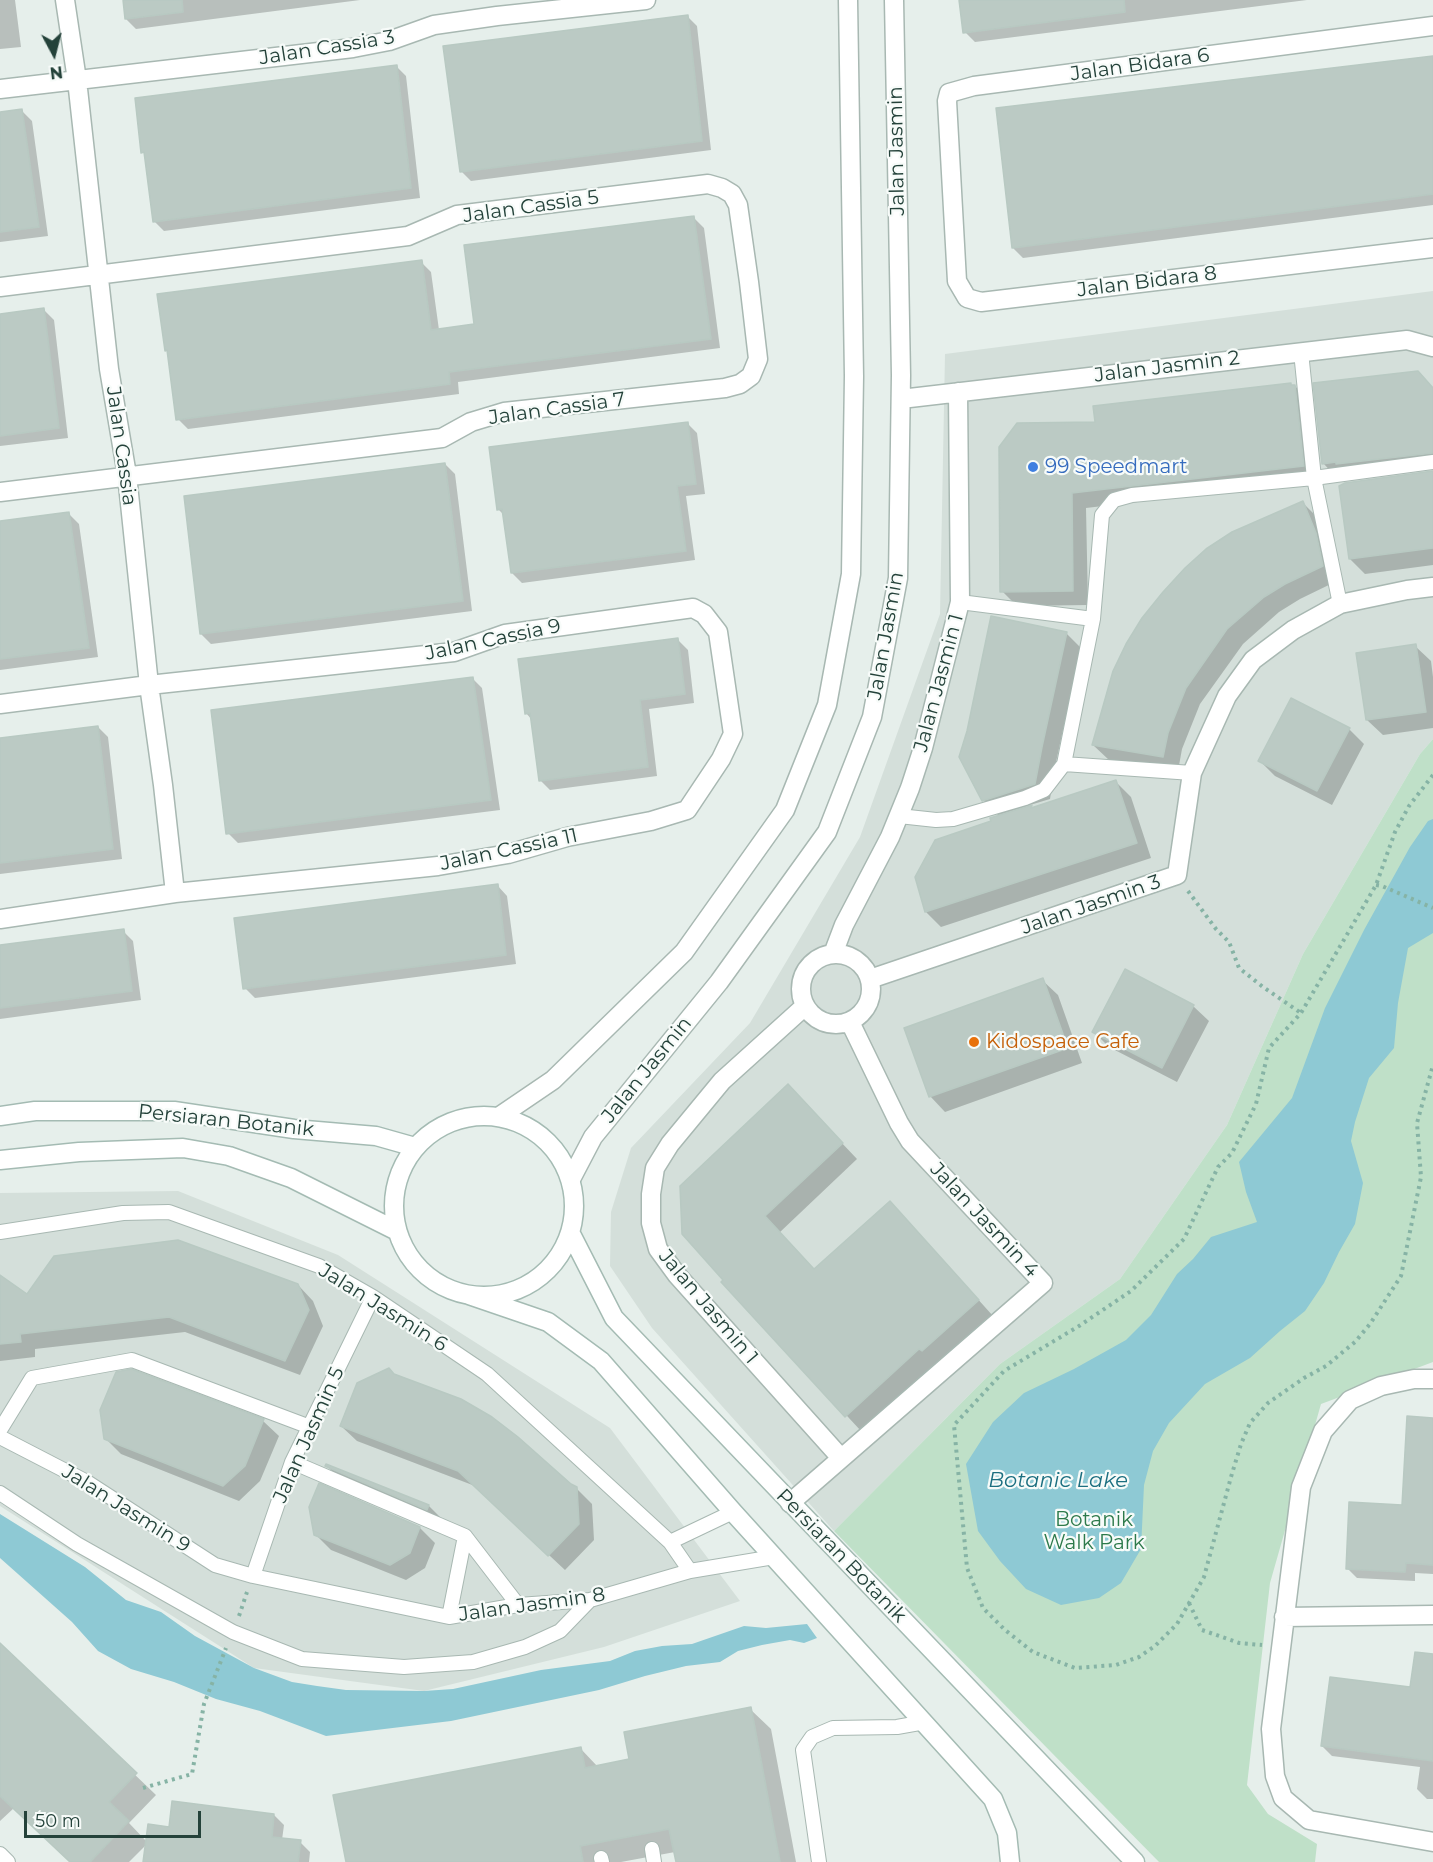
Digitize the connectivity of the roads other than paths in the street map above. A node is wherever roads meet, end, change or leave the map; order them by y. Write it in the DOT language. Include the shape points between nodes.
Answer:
graph roads {
  1 [pos="65,0"];
  2 [pos="646,0"];
  3 [pos="848,0"];
  4 [pos="894,0"];
  5 [pos="1433,26"];
  6 [pos="77,80"];
  7 [pos="0,89"];
  8 [pos="952,194"];
  9 [pos="1433,248"];
  10 [pos="98,275"];
  11 [pos="749,282"];
  12 [pos="0,287"];
  13 [pos="1433,347"];
  14 [pos="1301,352"];
  15 [pos="958,392"];
  16 [pos="901,399"];
  17 [pos="1433,462"];
  18 [pos="127,475"];
  19 [pos="1314,477"];
  20 [pos="0,492"];
  21 [pos="1433,587"];
  22 [pos="960,602"];
  23 [pos="1340,604"];
  24 [pos="1093,619"];
  25 [pos="149,685"];
  26 [pos="0,704"];
  27 [pos="730,704"];
  28 [pos="1064,764"];
  29 [pos="1192,773"];
  30 [pos="899,816"];
  31 [pos="175,893"];
  32 [pos="0,919"];
  33 [pos="833,954"];
  34 [pos="870,980"];
  35 [pos="805,1006"];
  36 [pos="850,1022"];
  37 [pos="0,1116"];
  38 [pos="500,1116"];
  39 [pos="415,1147"];
  40 [pos="0,1160"];
  41 [pos="571,1179"];
  42 [pos="397,1231"];
  43 [pos="0,1232"];
  44 [pos="571,1234"];
  45 [pos="469,1295"];
  46 [pos="373,1297"];
  47 [pos="1433,1379"];
  48 [pos="310,1427"];
  49 [pos="0,1430"];
  50 [pos="0,1437"];
  51 [pos="841,1458"];
  52 [pos="292,1462"];
  53 [pos="0,1493"];
  54 [pos="790,1503"];
  55 [pos="733,1512"];
  56 [pos="465,1536"];
  57 [pos="670,1542"];
  58 [pos="774,1557"];
  59 [pos="690,1571"];
  60 [pos="253,1576"];
  61 [pos="590,1600"];
  62 [pos="518,1605"];
  63 [pos="1433,1615"];
  64 [pos="449,1617"];
  65 [pos="1284,1617"];
  66 [pos="925,1722"];
  67 [pos="1433,1842"];
  68 [pos="0,1854"];
  69 [pos="8,1862"];
  70 [pos="819,1862"];
  71 [pos="1010,1862"];
  72 [pos="1135,1862"];
  1 -- 6 [label="street, Jalan Cassia"];
  2 -- 6 [label="street, Jalan Cassia 3" via="434,25 389,41 353,48"];
  3 -- 38 [label="street" via="854,376 851,574 827,705 785,810 684,952 553,1080"];
  4 -- 16 [label="street, Jalan Jasmin"];
  5 -- 8 [label="street, Jalan Bidara 6" via="957,90 949,93 947,101"];
  6 -- 7 [label="street, Jalan Cassia 3"];
  6 -- 10 [label="street, Jalan Cassia"];
  8 -- 9 [label="street, Jalan Bidara 8" via="957,281 967,298 981,302"];
  10 -- 11 [label="street, Jalan Cassia 5" via="408,236 457,215 708,184 732,194 738,205"];
  10 -- 12 [label="street, Jalan Cassia 5"];
  10 -- 18 [label="street, Jalan Cassia"];
  11 -- 18 [label="street, Jalan Cassia 7" via="758,359 751,376 740,384 504,412 471,422 442,438"];
  13 -- 14 [label="street, Jalan Jasmin 2" via="1407,340"];
  14 -- 15 [label="street, Jalan Jasmin 2"];
  14 -- 19 [label="lane"];
  15 -- 16 [label="street, Jalan Jasmin 2"];
  15 -- 22 [label="street, Jalan Jasmin 1"];
  16 -- 41 [label="street, Jalan Jasmin" via="898,578 872,717 827,832 720,982 593,1137"];
  17 -- 19 [label="lane"];
  18 -- 20 [label="street, Jalan Cassia 7"];
  18 -- 25 [label="street, Jalan Cassia"];
  19 -- 23 [label="lane"];
  19 -- 24 [label="lane" via="1114,500 1102,515"];
  21 -- 23 [label="street, Jalan Jasmin 3"];
  22 -- 24 [label="lane"];
  22 -- 30 [label="street, Jalan Jasmin 1" via="923,748"];
  23 -- 29 [label="street, Jalan Jasmin 3" via="1293,630 1253,660 1227,696"];
  24 -- 28 [label="lane"];
  25 -- 26 [label="street"];
  25 -- 27 [label="street, Jalan Cassia 9" via="454,652 505,634 693,608 704,614 718,632"];
  25 -- 31 [label="street, Jalan Cassia"];
  27 -- 31 [label="street, Jalan Cassia 11" via="733,734 687,810 508,854 438,866"];
  28 -- 29 [label="lane"];
  28 -- 30 [label="lane" via="1044,790 1025,798 953,819"];
  29 -- 34 [label="street, Jalan Jasmin 3" via="1177,876"];
  30 -- 33 [label="street, Jalan Jasmin 1"];
  31 -- 32 [label="street, Jalan Cassia 11"];
  33 -- 34 [label="street" via="860,963"];
  33 -- 35 [label="street" via="816,960 807,969 800,991"];
  34 -- 36 [label="street" via="867,1007"];
  35 -- 36 [label="street" via="828,1024"];
  35 -- 51 [label="street, Jalan Jasmin 1" via="722,1080 670,1144 655,1168 651,1222 657,1249 693,1296"];
  36 -- 51 [label="street, Jalan Jasmin 4" via="910,1141 1043,1283"];
  37 -- 39 [label="street, Persiaran Botanik" via="35,1111 174,1111 294,1129 376,1136"];
  38 -- 39 [label="street" via="476,1115 454,1120 432,1131"];
  38 -- 41 [label="street" via="531,1128 556,1150"];
  39 -- 42 [label="street" via="399,1172 393,1201"];
  40 -- 42 [label="street, Persiaran Botanik" via="183,1148 218,1154 291,1178"];
  41 -- 44 [label="street"];
  42 -- 45 [label="street" via="407,1254 423,1273 444,1287"];
  43 -- 46 [label="lane, Jalan Jasmin 6" via="123,1213 169,1212 319,1266"];
  44 -- 45 [label="street" via="559,1257 542,1275 520,1289"];
  44 -- 54 [label="street, Persiaran Botanik" via="614,1318"];
  45 -- 55 [label="street" via="548,1322 601,1361"];
  46 -- 48 [label="lane, Jalan Jasmin 5"];
  46 -- 57 [label="lane, Jalan Jasmin 6" via="487,1374"];
  47 -- 65 [label="street" via="1381,1386 1350,1400 1323,1431 1301,1487"];
  48 -- 49 [label="lane" via="132,1360 32,1378"];
  48 -- 52 [label="lane, Jalan Jasmin 5"];
  50 -- 60 [label="lane, Jalan Jasmin 9" via="87,1482 215,1565"];
  51 -- 54 [label="street, Jalan Jasmin 4"];
  52 -- 56 [label="lane"];
  52 -- 60 [label="lane, Jalan Jasmin 5"];
  53 -- 61 [label="lane" via="76,1544 231,1636 303,1659 404,1667 473,1662 525,1647 560,1631"];
  54 -- 72 [label="street, Persiaran Botanik"];
  55 -- 57 [label="lane"];
  55 -- 58 [label="street"];
  56 -- 62 [label="lane"];
  56 -- 64 [label="lane"];
  57 -- 59 [label="lane, Jalan Jasmin 6"];
  58 -- 59 [label="lane, Jalan Jasmin 8"];
  58 -- 66 [label="street"];
  59 -- 61 [label="lane, Jalan Jasmin 8"];
  60 -- 64 [label="lane, Jalan Jasmin 8"];
  61 -- 62 [label="lane, Jalan Jasmin 8"];
  62 -- 64 [label="lane, Jalan Jasmin 8"];
  63 -- 65 [label="street"];
  65 -- 67 [label="street" via="1271,1729 1275,1776 1283,1798 1309,1820"];
  66 -- 70 [label="lane" via="897,1727 833,1728 812,1737 803,1750"];
  66 -- 71 [label="street" via="993,1799 1007,1833"];
  68 -- 69 [label="lane"];
}
